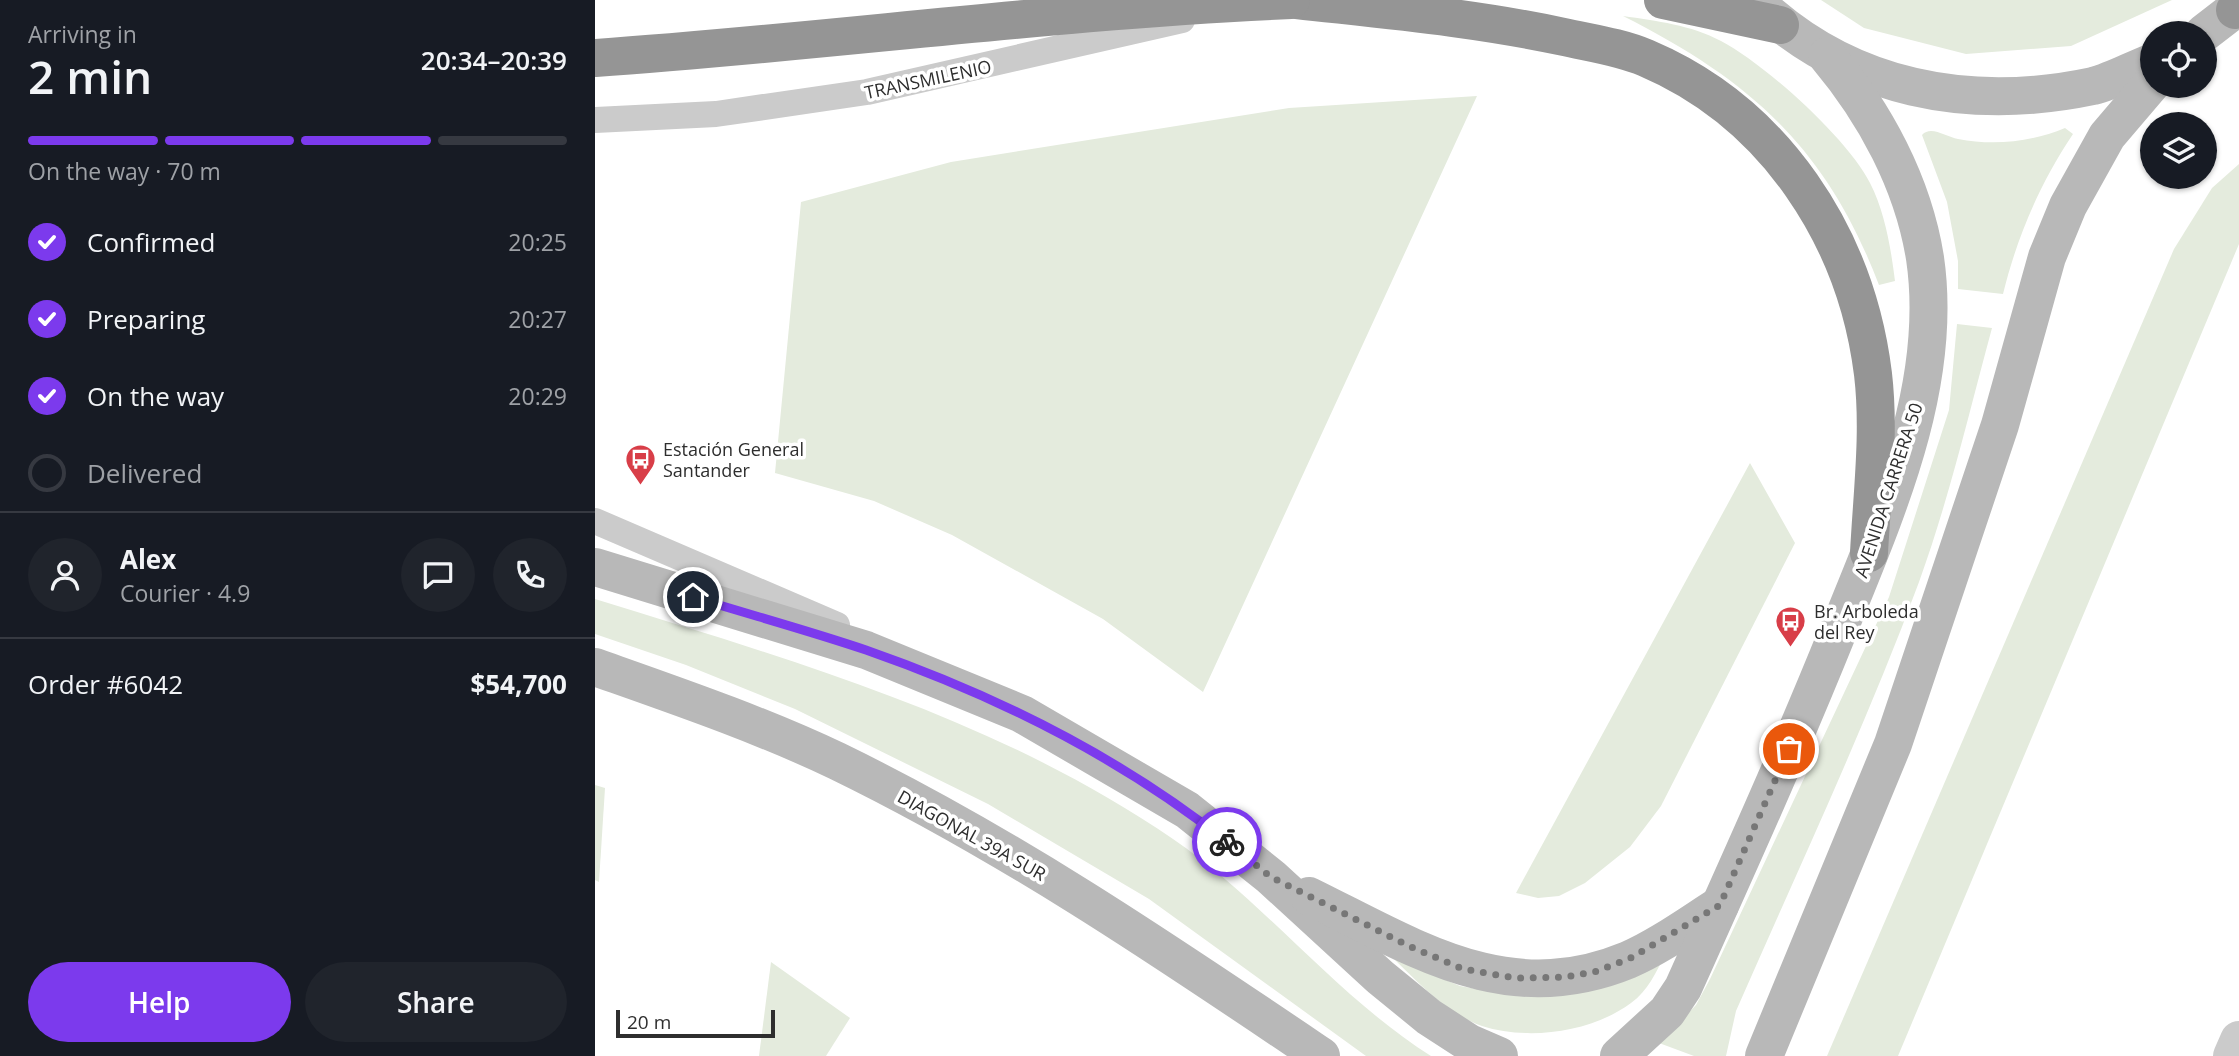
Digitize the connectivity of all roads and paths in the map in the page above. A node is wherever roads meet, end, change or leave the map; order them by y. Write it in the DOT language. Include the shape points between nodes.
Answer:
graph roads {
  1 [pos="1297,0"];
  2 [pos="1663,0"];
  3 [pos="1273,1"];
  4 [pos="2238,8"];
  5 [pos="1767,13"];
  6 [pos="2217,23"];
  7 [pos="1827,56"];
  8 [pos="595,58"];
  9 [pos="2140,67"];
  10 [pos="2140,97"];
  11 [pos="595,120"];
  12 [pos="595,521"];
  13 [pos="1869,553"];
  14 [pos="595,567"];
  15 [pos="595,667"];
  16 [pos="1022,713"];
  17 [pos="1271,877"];
  18 [pos="1720,905"];
  19 [pos="2239,1040"];
  20 [pos="1321,1056"];
  21 [pos="1499,1056"];
  22 [pos="1619,1056"];
  23 [pos="1764,1056"];
  24 [pos="2232,1056"];
  1 -- 13 [label="highway" via="1462,19 1601,45 1646,58 1695,84 1754,128 1802,182 1828,225 1859,305 1873,374"];
  2 -- 5 [label="highway"];
  3 -- 8 [label="highway" via="1084,12 750,47"];
  3 -- 11 [label="lane, TRANSMILENIO" via="867,92 716,114"];
  4 -- 6 [label="main road"];
  5 -- 7 [label="main road"];
  7 -- 9 [label="main road" via="1913,89 2004,99 2095,85"];
  7 -- 13 [label="main road, AVENIDA CARRERA 50" via="1870,112 1909,195 1925,259 1923,373 1905,450"];
  10 -- 23 [label="main road" via="2107,136 2068,206 2047,257 2000,425 1907,706"];
  12 -- 16 [label="lane" via="887,647"];
  13 -- 18 [label="main road, AVENIDA CARRERA 50"];
  14 -- 16 [label="main road" via="866,650"];
  15 -- 20 [label="main road, DIAGONAL 39A SUR" via="718,710 837,761 981,837 1108,913"];
  16 -- 17 [label="main road" via="1187,810"];
  17 -- 18 [label="main road" via="1419,951 1463,969 1515,978 1594,972 1656,945"];
  17 -- 21 [label="main road" via="1429,1017"];
  18 -- 22 [label="main road, AVENIDA CARRERA 50" via="1683,988 1667,1012"];
  19 -- 24 [label="street"];
}
